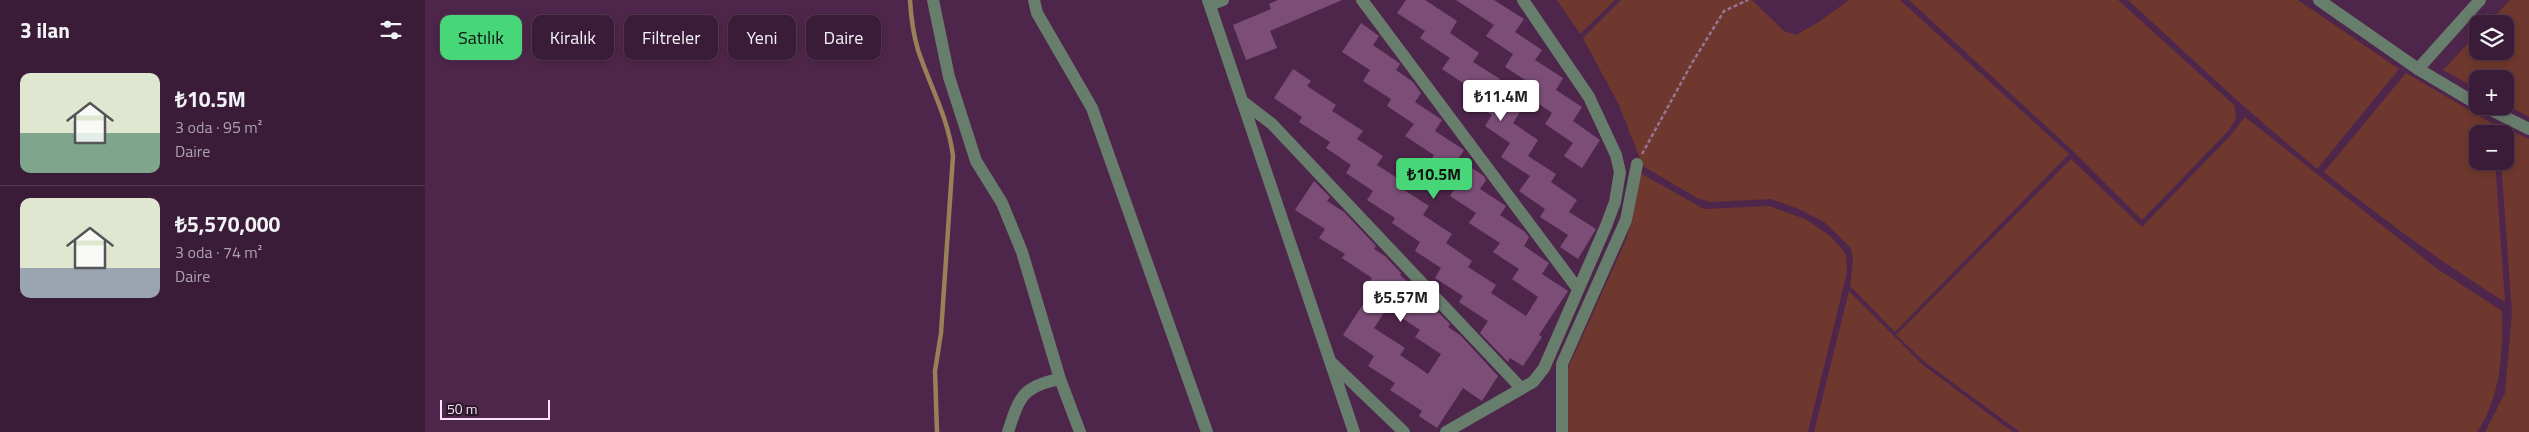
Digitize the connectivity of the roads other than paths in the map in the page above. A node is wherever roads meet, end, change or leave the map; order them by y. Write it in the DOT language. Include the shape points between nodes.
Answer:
graph roads {
  1 [pos="933,0"];
  2 [pos="1034,0"];
  3 [pos="1223,0"];
  4 [pos="1362,0"];
  5 [pos="1523,0"];
  6 [pos="2319,0"];
  7 [pos="2479,0"];
  8 [pos="1209,2"];
  9 [pos="2418,69"];
  10 [pos="2469,99"];
  11 [pos="1242,101"];
  12 [pos="2501,115"];
  13 [pos="2529,129"];
  14 [pos="1637,164"];
  15 [pos="1578,289"];
  16 [pos="1330,361"];
  17 [pos="1060,379"];
  18 [pos="1521,388"];
  19 [pos="1007,432"];
  20 [pos="1080,432"];
  21 [pos="1207,432"];
  22 [pos="1354,432"];
  23 [pos="1404,432"];
  24 [pos="1446,432"];
  25 [pos="1562,432"];
  1 -- 17 [label="street" via="949,77 976,161 1002,203 1022,252"];
  2 -- 21 [label="street" via="1037,13 1091,108"];
  3 -- 8 [label="street"];
  4 -- 15 [label="street"];
  5 -- 15 [label="street" via="1589,98 1616,154 1620,172 1615,202"];
  6 -- 9 [label="street"];
  7 -- 9 [label="street"];
  8 -- 11 [label="street"];
  9 -- 10 [label="street"];
  11 -- 16 [label="street"];
  11 -- 18 [label="street" via="1272,124"];
  12 -- 13 [label="street"];
  14 -- 25 [label="street" via="1626,220 1562,364"];
  15 -- 18 [label="street" via="1544,368 1533,382"];
  16 -- 22 [label="street"];
  16 -- 23 [label="street"];
  17 -- 19 [label="street" via="1040,383 1020,398"];
  17 -- 20 [label="street"];
  18 -- 24 [label="street"];
}
